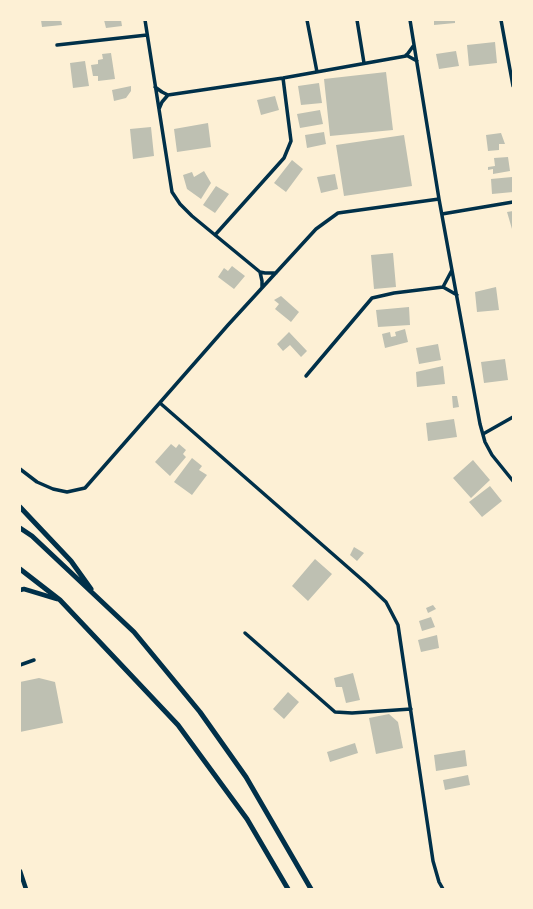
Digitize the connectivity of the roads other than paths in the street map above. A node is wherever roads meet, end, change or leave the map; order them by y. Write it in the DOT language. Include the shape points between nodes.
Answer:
graph roads {
  1 [pos="145,20"];
  2 [pos="307,20"];
  3 [pos="357,20"];
  4 [pos="410,20"];
  5 [pos="501,20"];
  6 [pos="147,35"];
  7 [pos="57,45"];
  8 [pos="414,45"];
  9 [pos="406,55"];
  10 [pos="417,62"];
  11 [pos="364,63"];
  12 [pos="317,72"];
  13 [pos="282,78"];
  14 [pos="513,86"];
  15 [pos="156,87"];
  16 [pos="168,95"];
  17 [pos="159,109"];
  18 [pos="439,199"];
  19 [pos="513,202"];
  20 [pos="442,214"];
  21 [pos="215,235"];
  22 [pos="452,269"];
  23 [pos="260,272"];
  24 [pos="276,273"];
  25 [pos="443,287"];
  26 [pos="262,288"];
  27 [pos="457,295"];
  28 [pos="306,376"];
  29 [pos="160,403"];
  30 [pos="513,417"];
  31 [pos="483,434"];
  32 [pos="20,470"];
  33 [pos="513,481"];
  34 [pos="20,506"];
  35 [pos="20,528"];
  36 [pos="20,569"];
  37 [pos="20,590"];
  38 [pos="60,600"];
  39 [pos="99,600"];
  40 [pos="245,633"];
  41 [pos="34,660"];
  42 [pos="20,665"];
  43 [pos="411,709"];
  44 [pos="20,871"];
  45 [pos="26,889"];
  46 [pos="288,889"];
  47 [pos="310,889"];
  48 [pos="443,889"];
  1 -- 6 [label="street"];
  2 -- 12 [label="street"];
  3 -- 11 [label="street"];
  4 -- 8 [label="street"];
  5 -- 14 [label="street"];
  6 -- 7 [label="street"];
  6 -- 15 [label="street"];
  8 -- 9 [label="street"];
  8 -- 10 [label="street"];
  9 -- 10 [label="street"];
  9 -- 11 [label="street"];
  10 -- 18 [label="street"];
  11 -- 12 [label="street"];
  12 -- 13 [label="street"];
  13 -- 16 [label="street"];
  13 -- 21 [label="street" via="291,141 284,158"];
  15 -- 16 [label="street"];
  15 -- 17 [label="street"];
  16 -- 17 [label="street"];
  17 -- 21 [label="street" via="172,192 187,211"];
  18 -- 20 [label="street"];
  18 -- 24 [label="street" via="338,213 316,229"];
  19 -- 20 [label="street"];
  20 -- 22 [label="street"];
  21 -- 23 [label="street"];
  22 -- 25 [label="street"];
  22 -- 27 [label="street"];
  23 -- 24 [label="street"];
  23 -- 26 [label="street"];
  24 -- 26 [label="street"];
  25 -- 27 [label="street"];
  25 -- 28 [label="street" via="372,298"];
  26 -- 29 [label="street"];
  27 -- 31 [label="street"];
  29 -- 32 [label="street" via="85,488 67,492 53,489"];
  29 -- 43 [label="street" via="386,602 398,625"];
  30 -- 31 [label="street"];
  31 -- 33 [label="street" via="492,455"];
  34 -- 39 [label="main road" via="71,561"];
  35 -- 39 [label="main road" via="32,536"];
  36 -- 38 [label="main road"];
  37 -- 38 [label="street"];
  38 -- 46 [label="main road" via="178,725 247,819"];
  39 -- 47 [label="main road" via="134,632 200,712 246,777"];
  40 -- 43 [label="street" via="335,712"];
  41 -- 42 [label="street"];
  43 -- 48 [label="street" via="433,861"];
  44 -- 45 [label="street"];
}
